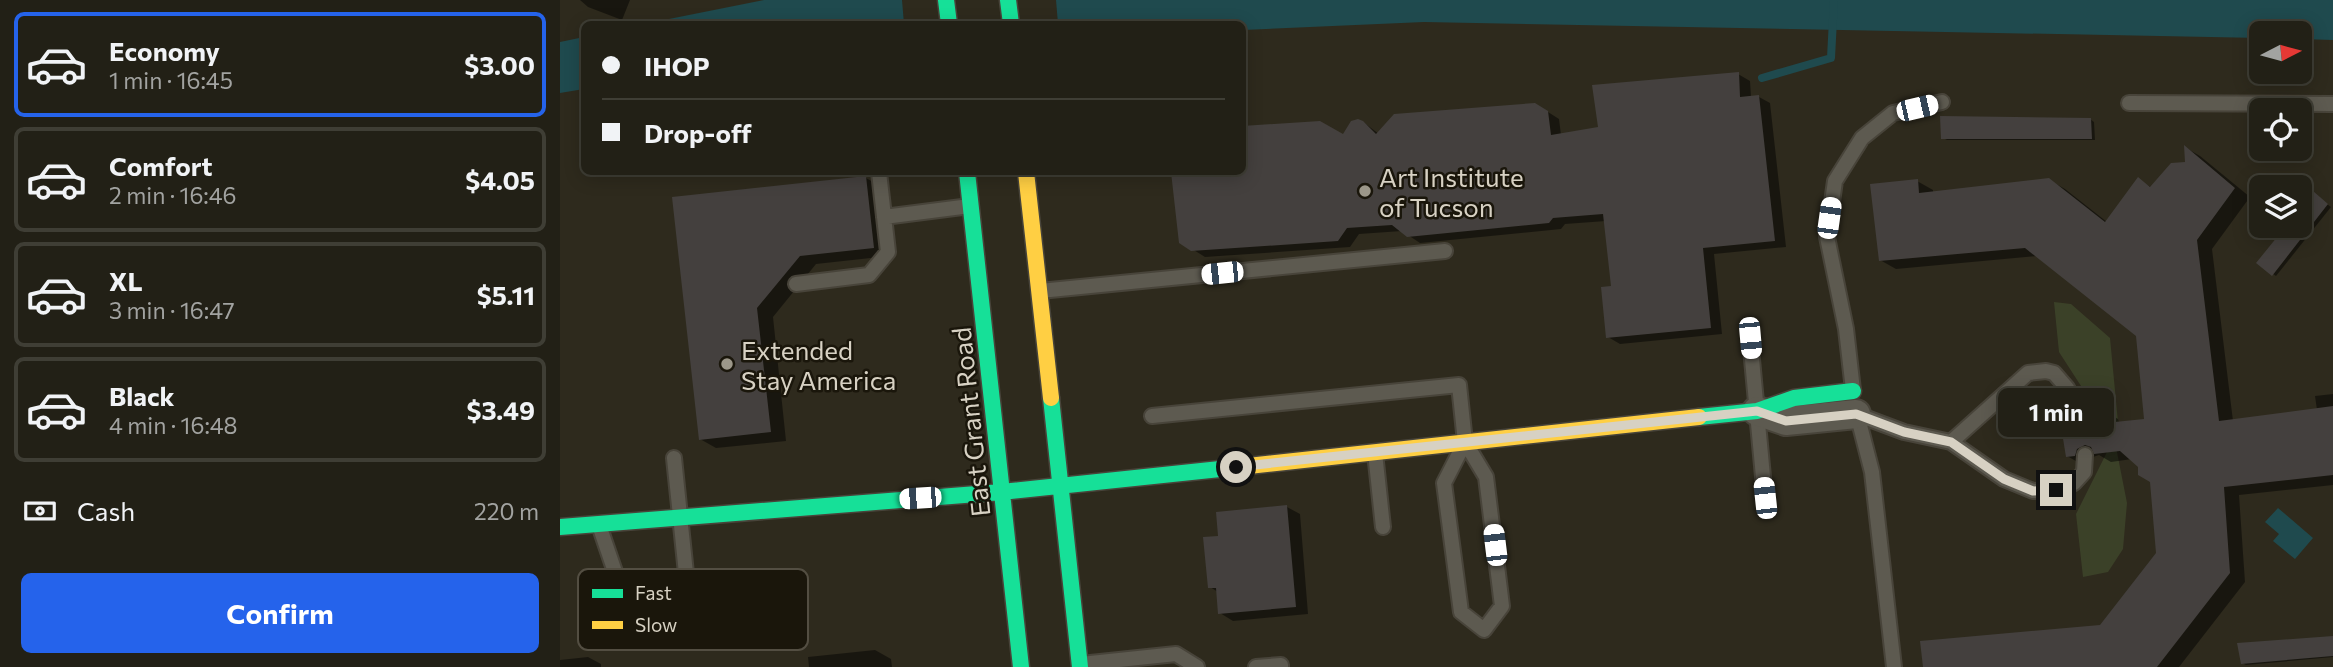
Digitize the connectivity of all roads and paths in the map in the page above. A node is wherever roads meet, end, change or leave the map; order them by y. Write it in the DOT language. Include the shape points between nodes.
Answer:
graph roads {
  1 [pos="946,0"];
  2 [pos="1008,0"];
  3 [pos="949,21"];
  4 [pos="1011,21"];
  5 [pos="1942,102"];
  6 [pos="2129,103"];
  7 [pos="2333,104"];
  8 [pos="879,175"];
  9 [pos="967,175"];
  10 [pos="1026,175"];
  11 [pos="971,206"];
  12 [pos="884,217"];
  13 [pos="1445,251"];
  14 [pos="796,284"];
  15 [pos="1038,291"];
  16 [pos="1750,338"];
  17 [pos="1855,402"];
  18 [pos="1757,411"];
  19 [pos="2079,411"];
  20 [pos="1152,416"];
  21 [pos="1465,442"];
  22 [pos="1951,442"];
  23 [pos="1375,452"];
  24 [pos="2085,455"];
  25 [pos="674,458"];
  26 [pos="1059,486"];
  27 [pos="1002,492"];
  28 [pos="1765,498"];
  29 [pos="680,517"];
  30 [pos="598,524"];
  31 [pos="560,527"];
  32 [pos="1383,527"];
  33 [pos="614,569"];
  34 [pos="685,569"];
  35 [pos="1080,666"];
  36 [pos="1021,667"];
  37 [pos="1197,667"];
  38 [pos="1256,667"];
  39 [pos="1282,667"];
  40 [pos="1894,667"];
  1 -- 3 [label="street"];
  2 -- 4 [label="street"];
  5 -- 17 [label="lane" via="1893,113 1862,138 1835,181 1827,237"];
  6 -- 7 [label="lane"];
  8 -- 12 [label="lane"];
  9 -- 11 [label="street, East Grant Road"];
  10 -- 15 [label="street"];
  11 -- 12 [label="lane"];
  11 -- 27 [label="street, East Grant Road"];
  12 -- 14 [label="lane" via="888,252 869,275"];
  13 -- 15 [label="lane"];
  15 -- 26 [label="street"];
  16 -- 18 [label="lane"];
  17 -- 18 [label="street" via="1786,421"];
  17 -- 22 [label="lane" via="1904,432"];
  17 -- 40 [label="lane" via="1872,472"];
  18 -- 21 [label="street"];
  18 -- 28 [label="lane"];
  19 -- 22 [label="lane" via="2054,373 2028,373"];
  20 -- 21 [label="lane" via="1459,385"];
  21 -- 21 [label="lane" via="1444,483 1461,612 1484,630 1502,606 1486,477"];
  21 -- 23 [label="street"];
  22 -- 24 [label="lane" via="2004,479 2033,491 2074,483 2084,472"];
  23 -- 26 [label="street"];
  23 -- 32 [label="lane"];
  25 -- 29 [label="lane"];
  26 -- 27 [label="street"];
  26 -- 35 [label="street"];
  27 -- 29 [label="street"];
  27 -- 36 [label="street, East Grant Road"];
  29 -- 30 [label="street"];
  29 -- 34 [label="lane"];
  30 -- 31 [label="street"];
  30 -- 33 [label="lane"];
  35 -- 37 [label="lane" via="1176,654"];
  38 -- 39 [label="lane"];
}
